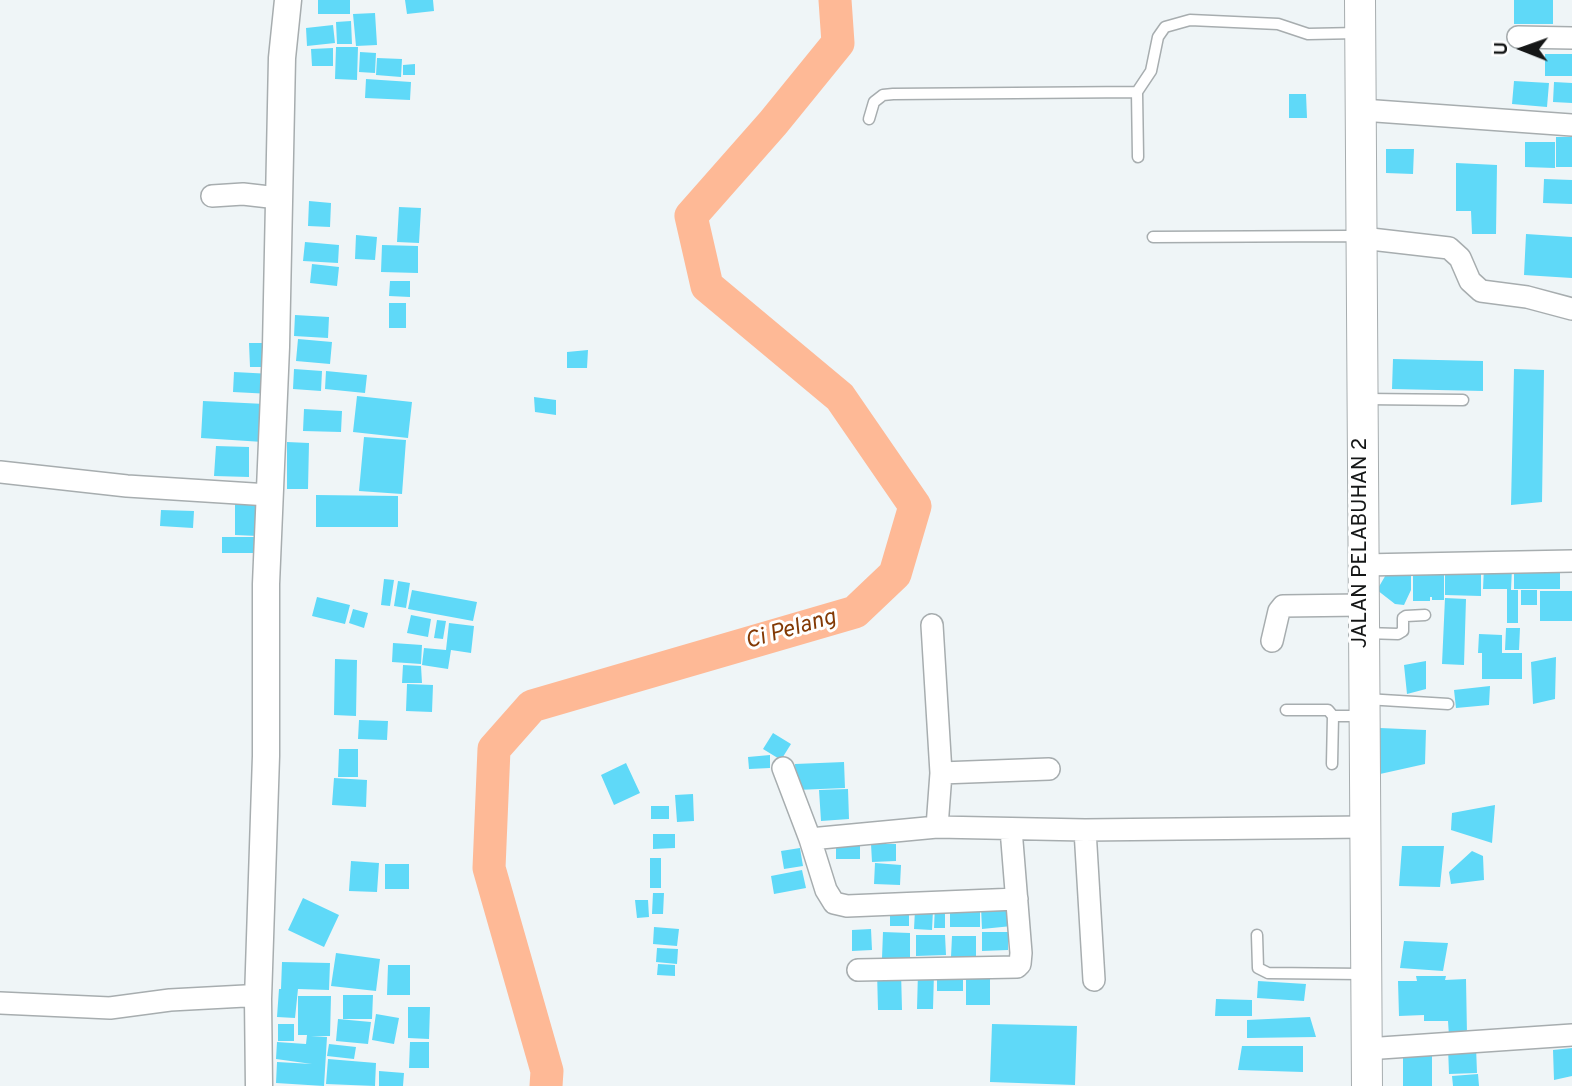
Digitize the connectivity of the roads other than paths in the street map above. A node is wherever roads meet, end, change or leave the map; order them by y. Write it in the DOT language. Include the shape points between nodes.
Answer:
graph roads {
  1 [pos="288,0"];
  2 [pos="1360,0"];
  3 [pos="1361,33"];
  4 [pos="1518,37"];
  5 [pos="1572,38"];
  6 [pos="1138,92"];
  7 [pos="1362,110"];
  8 [pos="869,119"];
  9 [pos="1572,125"];
  10 [pos="1138,157"];
  11 [pos="212,196"];
  12 [pos="278,198"];
  13 [pos="1153,237"];
  14 [pos="1362,238"];
  15 [pos="1572,309"];
  16 [pos="1361,399"];
  17 [pos="1463,400"];
  18 [pos="0,472"];
  19 [pos="269,495"];
  20 [pos="1572,561"];
  21 [pos="1362,565"];
  22 [pos="1425,615"];
  23 [pos="1362,619"];
  24 [pos="932,625"];
  25 [pos="1272,641"];
  26 [pos="1448,704"];
  27 [pos="1364,707"];
  28 [pos="1286,710"];
  29 [pos="1333,716"];
  30 [pos="1332,764"];
  31 [pos="783,768"];
  32 [pos="1049,769"];
  33 [pos="940,773"];
  34 [pos="937,827"];
  35 [pos="1366,827"];
  36 [pos="1011,829"];
  37 [pos="1084,830"];
  38 [pos="810,839"];
  39 [pos="1017,899"];
  40 [pos="1257,935"];
  41 [pos="858,970"];
  42 [pos="1366,974"];
  43 [pos="1094,980"];
  44 [pos="258,999"];
  45 [pos="0,1003"];
  46 [pos="1572,1035"];
  47 [pos="1366,1049"];
  48 [pos="259,1086"];
  49 [pos="1367,1086"];
  1 -- 12 [label="street"];
  2 -- 3 [label="main road, JALAN PELABUHAN 2"];
  3 -- 6 [label="lane" via="1308,34 1278,24 1179,22 1165,27 1158,37 1151,71"];
  3 -- 7 [label="main road, JALAN PELABUHAN 2"];
  4 -- 5 [label="street"];
  6 -- 8 [label="lane" via="883,95 874,102"];
  6 -- 10 [label="lane"];
  7 -- 9 [label="street"];
  7 -- 14 [label="main road, JALAN PELABUHAN 2"];
  11 -- 12 [label="street"];
  12 -- 19 [label="street"];
  13 -- 14 [label="lane"];
  14 -- 15 [label="street" via="1449,248 1480,291"];
  14 -- 16 [label="main road, JALAN PELABUHAN 2"];
  16 -- 17 [label="lane"];
  16 -- 21 [label="main road, JALAN PELABUHAN 2"];
  18 -- 19 [label="street"];
  19 -- 44 [label="street"];
  20 -- 21 [label="street"];
  21 -- 23 [label="main road, JALAN PELABUHAN 2"];
  22 -- 23 [label="lane" via="1403,618 1403,631 1398,634"];
  23 -- 25 [label="street" via="1283,606"];
  23 -- 27 [label="main road, JALAN PELABUHAN 2"];
  24 -- 33 [label="street"];
  26 -- 27 [label="lane"];
  27 -- 29 [label="lane"];
  27 -- 35 [label="main road, JALAN PELABUHAN 2"];
  28 -- 29 [label="lane" via="1328,710"];
  29 -- 30 [label="lane"];
  31 -- 38 [label="street"];
  32 -- 33 [label="street"];
  33 -- 34 [label="street"];
  34 -- 36 [label="street"];
  34 -- 38 [label="street"];
  35 -- 37 [label="street"];
  35 -- 42 [label="main road, JALAN PELABUHAN 2"];
  36 -- 37 [label="street"];
  36 -- 39 [label="street"];
  37 -- 43 [label="street"];
  38 -- 39 [label="street" via="830,899 840,905"];
  39 -- 41 [label="street" via="1021,953 1017,967"];
  40 -- 42 [label="lane" via="1258,968 1268,973"];
  42 -- 47 [label="main road, JALAN PELABUHAN 2"];
  44 -- 45 [label="street" via="170,1000 110,1008"];
  44 -- 48 [label="street"];
  46 -- 47 [label="street"];
  47 -- 49 [label="main road, JALAN PELABUHAN 2"];
}
